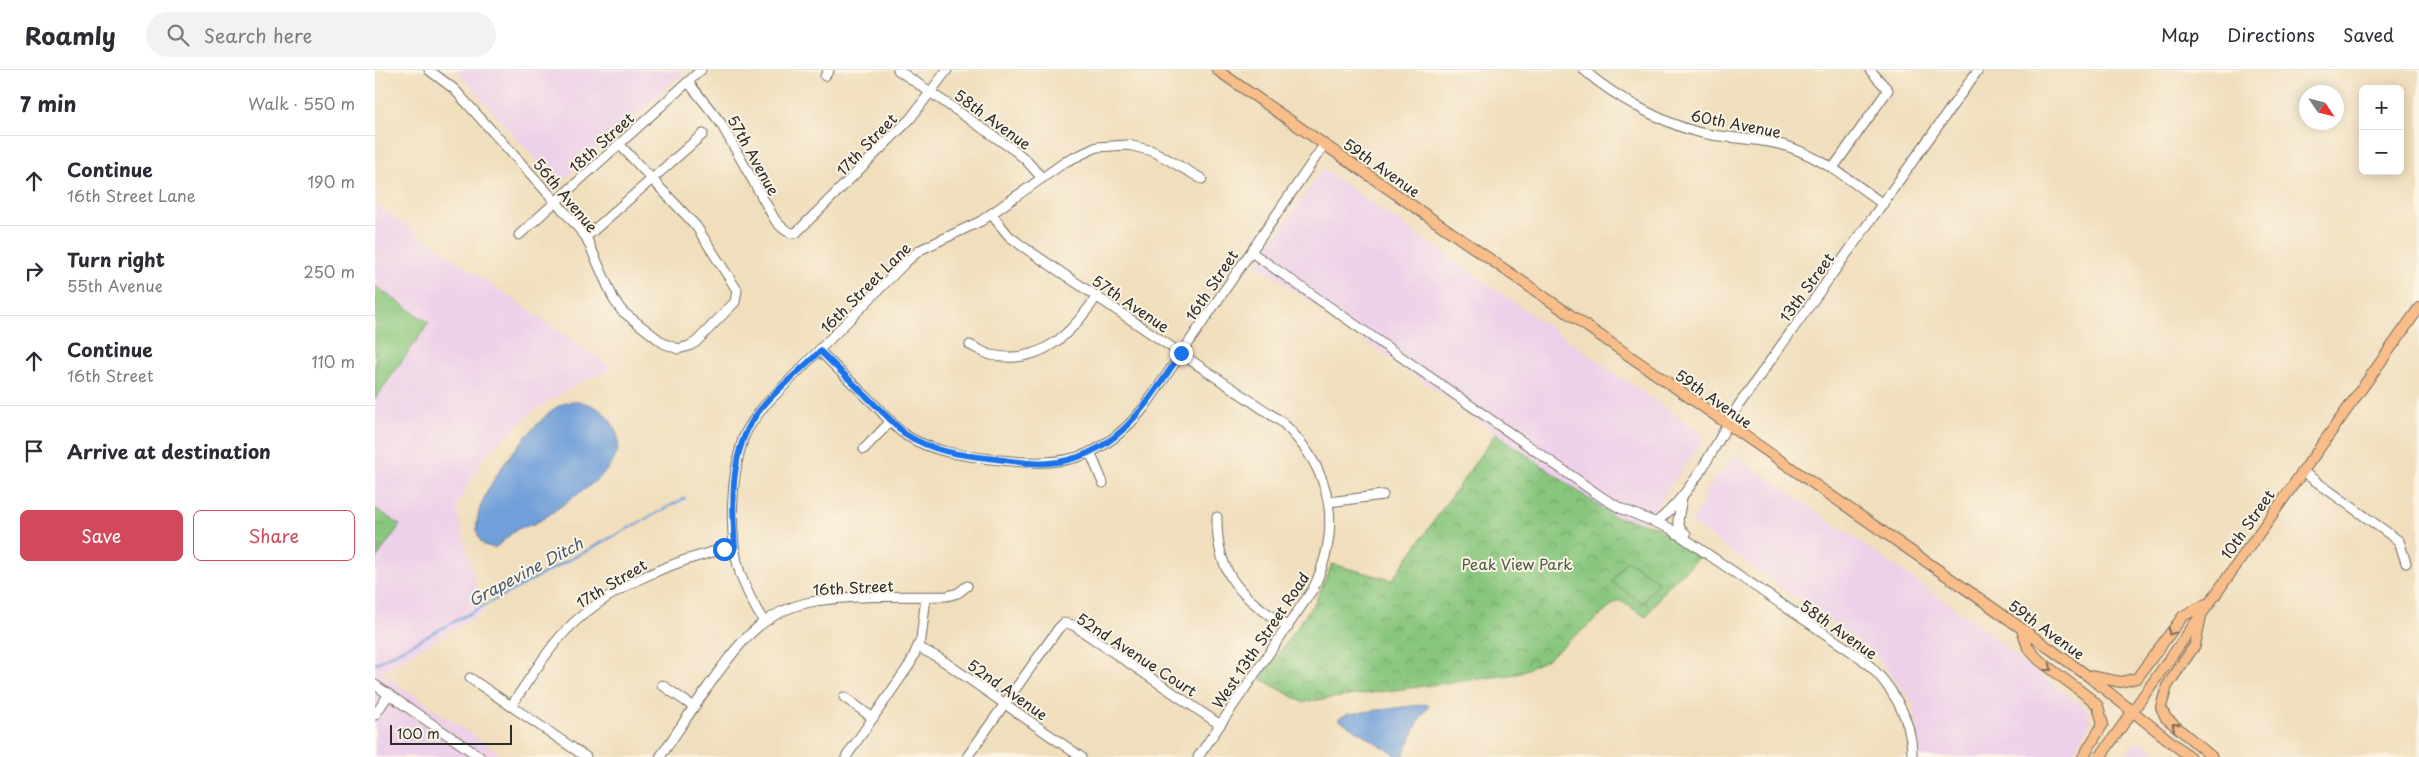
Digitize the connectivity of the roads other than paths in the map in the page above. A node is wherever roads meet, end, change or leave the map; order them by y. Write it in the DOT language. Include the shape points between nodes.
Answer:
graph roads {
  1 [pos="429,70"];
  2 [pos="701,70"];
  3 [pos="898,70"];
  4 [pos="947,70"];
  5 [pos="1217,70"];
  6 [pos="1584,70"];
  7 [pos="1870,70"];
  8 [pos="1977,70"];
  9 [pos="688,82"];
  10 [pos="930,91"];
  11 [pos="703,134"];
  12 [pos="619,144"];
  13 [pos="1324,145"];
  14 [pos="1833,168"];
  15 [pos="1042,178"];
  16 [pos="652,179"];
  17 [pos="1202,180"];
  18 [pos="556,202"];
  19 [pos="1883,204"];
  20 [pos="991,214"];
  21 [pos="798,232"];
  22 [pos="519,235"];
  23 [pos="586,238"];
  24 [pos="1251,252"];
  25 [pos="1097,296"];
  26 [pos="2419,308"];
  27 [pos="970,344"];
  28 [pos="820,351"];
  29 [pos="1181,353"];
  30 [pos="891,421"];
  31 [pos="1727,426"];
  32 [pos="863,449"];
  33 [pos="1090,452"];
  34 [pos="2303,472"];
  35 [pos="1103,483"];
  36 [pos="1383,495"];
  37 [pos="1682,496"];
  38 [pos="1329,502"];
  39 [pos="1217,517"];
  40 [pos="1658,521"];
  41 [pos="735,547"];
  42 [pos="1709,554"];
  43 [pos="2406,563"];
  44 [pos="967,586"];
  45 [pos="926,596"];
  46 [pos="2209,603"];
  47 [pos="2202,612"];
  48 [pos="764,622"];
  49 [pos="1288,627"];
  50 [pos="2022,629"];
  51 [pos="918,647"];
  52 [pos="2088,676"];
  53 [pos="470,678"];
  54 [pos="375,685"];
  55 [pos="662,685"];
  56 [pos="389,694"];
  57 [pos="844,697"];
  58 [pos="1004,704"];
  59 [pos="511,706"];
  60 [pos="694,707"];
  61 [pos="2133,710"];
  62 [pos="375,715"];
  63 [pos="873,718"];
  64 [pos="1219,724"];
  65 [pos="480,757"];
  66 [pos="586,757"];
  67 [pos="660,757"];
  68 [pos="846,757"];
  69 [pos="967,757"];
  70 [pos="1081,757"];
  71 [pos="1198,757"];
  72 [pos="1912,757"];
  73 [pos="2083,757"];
  74 [pos="2100,757"];
  75 [pos="2190,757"];
  76 [pos="2212,757"];
  1 -- 18 [label="street, 56th Avenue" via="453,89"];
  2 -- 9 [label="street, 18th Street"];
  3 -- 10 [label="street, 58th Avenue"];
  4 -- 10 [label="street, 17th Street"];
  5 -- 13 [label="main road, 59th Avenue"];
  6 -- 14 [label="street, 60th Avenue" via="1651,114 1680,126 1711,135 1791,148"];
  7 -- 14 [label="street" via="1888,90"];
  8 -- 19 [label="street, 13th Street"];
  9 -- 12 [label="street, 18th Street"];
  9 -- 21 [label="street, 57th Avenue" via="720,122 775,220 792,234"];
  10 -- 15 [label="street, 58th Avenue" via="1014,150"];
  10 -- 21 [label="street, 17th Street" via="909,119"];
  11 -- 16 [label="street"];
  12 -- 16 [label="street"];
  12 -- 18 [label="street, 18th Street"];
  13 -- 24 [label="street, 16th Street"];
  13 -- 31 [label="main road, 59th Avenue"];
  14 -- 19 [label="street, 60th Avenue"];
  15 -- 17 [label="street, 16th Street Lane" via="1087,151 1116,145 1153,151"];
  15 -- 20 [label="street, 16th Street Lane"];
  16 -- 23 [label="street"];
  16 -- 23 [label="street, 56th Avenue" via="697,226 737,290 736,300 696,342 673,348 622,312"];
  18 -- 22 [label="street, 18th Street"];
  18 -- 23 [label="street, 56th Avenue"];
  19 -- 31 [label="street, 13th Street"];
  20 -- 25 [label="street, 57th Avenue" via="1009,236"];
  20 -- 28 [label="street, 16th Street Lane" via="920,250"];
  24 -- 29 [label="street, 16th Street"];
  24 -- 40 [label="street, 58th Avenue" via="1603,498 1620,508"];
  25 -- 27 [label="street" via="1070,332 1039,351 1017,356 991,355"];
  25 -- 29 [label="street, 57th Avenue"];
  26 -- 34 [label="main road, 10th Street"];
  28 -- 30 [label="street, 16th Street"];
  28 -- 41 [label="street, 16th Street Lane" via="764,406 744,438 737,462 733,501"];
  29 -- 33 [label="street, 16th Street" via="1133,421 1114,439"];
  29 -- 38 [label="street, 57th Avenue" via="1295,434 1317,466"];
  30 -- 32 [label="street"];
  30 -- 33 [label="street, 16th Street" via="917,442 950,454 1033,464 1071,459"];
  31 -- 37 [label="street, 13th Street"];
  31 -- 50 [label="main road, 59th Avenue"];
  33 -- 35 [label="street"];
  34 -- 43 [label="street" via="2399,541"];
  34 -- 46 [label="main road, 10th Street"];
  36 -- 38 [label="street"];
  37 -- 40 [label="street, 13th Street"];
  37 -- 42 [label="street, 58th Avenue" via="1678,520 1680,529 1705,547"];
  38 -- 49 [label="street, West 13th Street Road" via="1329,542 1325,563 1313,589"];
  39 -- 49 [label="street" via="1220,556 1228,574 1253,603"];
  40 -- 42 [label="street, 58th Avenue"];
  41 -- 48 [label="street, 16th Street Lane" via="747,589"];
  41 -- 59 [label="street, 17th Street" via="703,553 673,564 600,603 561,637"];
  42 -- 72 [label="street, 58th Avenue" via="1861,658 1876,672 1902,711"];
  44 -- 45 [label="street, 16th Street" via="947,596"];
  45 -- 48 [label="street, 16th Street" via="813,602 783,611"];
  45 -- 51 [label="street" via="925,619"];
  46 -- 47 [label="main road, 10th Street"];
  46 -- 52 [label="main road, one-way" via="2183,616 2137,678 2121,682"];
  47 -- 61 [label="main road, 10th Street"];
  76 -- 47 [label="main road, one-way" via="2166,718 2161,707 2167,686 2195,645"];
  48 -- 60 [label="street, 16th Street" via="737,646"];
  49 -- 64 [label="street, West 13th Street Road"];
  50 -- 52 [label="main road, 59th Avenue"];
  50 -- 73 [label="main road, one-way" via="2029,648 2039,660 2098,706 2103,724"];
  51 -- 58 [label="street, 52nd Avenue"];
  51 -- 63 [label="street"];
  52 -- 61 [label="main road, 59th Avenue"];
  53 -- 59 [label="street"];
  54 -- 56 [label="street"];
  55 -- 60 [label="street"];
  56 -- 62 [label="street"];
  56 -- 65 [label="street"];
  57 -- 63 [label="street"];
  58 -- 64 [label="street, 52nd Avenue Court" via="1064,623 1073,625"];
  58 -- 69 [label="street"];
  58 -- 70 [label="street, 52nd Avenue"];
  59 -- 66 [label="street"];
  60 -- 67 [label="street, 16th Street"];
  61 -- 74 [label="main road, 10th Street"];
  61 -- 75 [label="main road, 59th Avenue"];
  63 -- 68 [label="street"];
  64 -- 71 [label="street, West 13th Street Road"];
}
